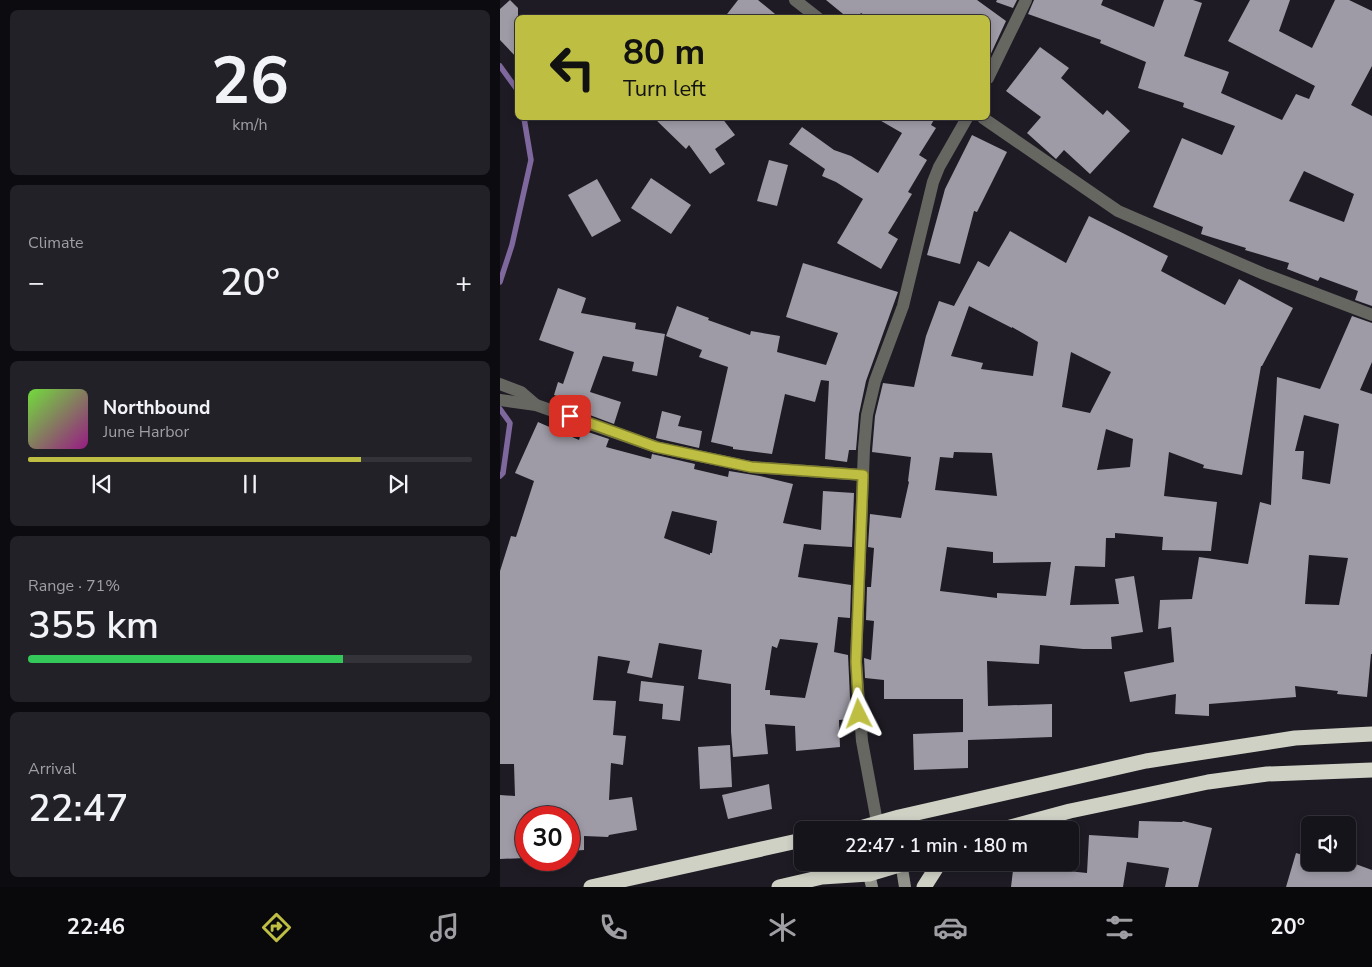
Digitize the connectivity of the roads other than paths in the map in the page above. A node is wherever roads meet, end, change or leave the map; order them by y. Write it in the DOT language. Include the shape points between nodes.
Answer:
graph roads {
  1 [pos="795,0"];
  2 [pos="1026,0"];
  3 [pos="814,15"];
  4 [pos="990,74"];
  5 [pos="966,120"];
  6 [pos="986,120"];
  7 [pos="1372,315"];
  8 [pos="504,385"];
  9 [pos="502,400"];
  10 [pos="536,404"];
  11 [pos="863,475"];
  12 [pos="1372,734"];
  13 [pos="1372,770"];
  14 [pos="877,821"];
  15 [pos="907,821"];
  16 [pos="1033,821"];
  17 [pos="794,842"];
  18 [pos="882,871"];
  19 [pos="904,871"];
  20 [pos="934,871"];
  21 [pos="869,875"];
  22 [pos="822,877"];
  23 [pos="591,887"];
  24 [pos="779,887"];
  25 [pos="838,887"];
  26 [pos="905,887"];
  27 [pos="924,887"];
  1 -- 3 [label="street"];
  2 -- 4 [label="street"];
  5 -- 11 [label="street" via="933,182 903,306 867,415"];
  6 -- 7 [label="street" via="1118,211 1264,274"];
  8 -- 10 [label="street" via="521,392"];
  9 -- 10 [label="street"];
  10 -- 11 [label="street" via="656,447 751,467"];
  11 -- 14 [label="street" via="856,662 862,741"];
  12 -- 15 [label="highway" via="1295,738 1146,761"];
  13 -- 16 [label="highway" via="1267,774 1208,782"];
  17 -- 23 [label="highway"];
  18 -- 21 [label="highway"];
  19 -- 26 [label="street"];
  20 -- 27 [label="highway"];
  21 -- 22 [label="highway"];
  22 -- 24 [label="highway"];
  22 -- 25 [label="highway"];
}
